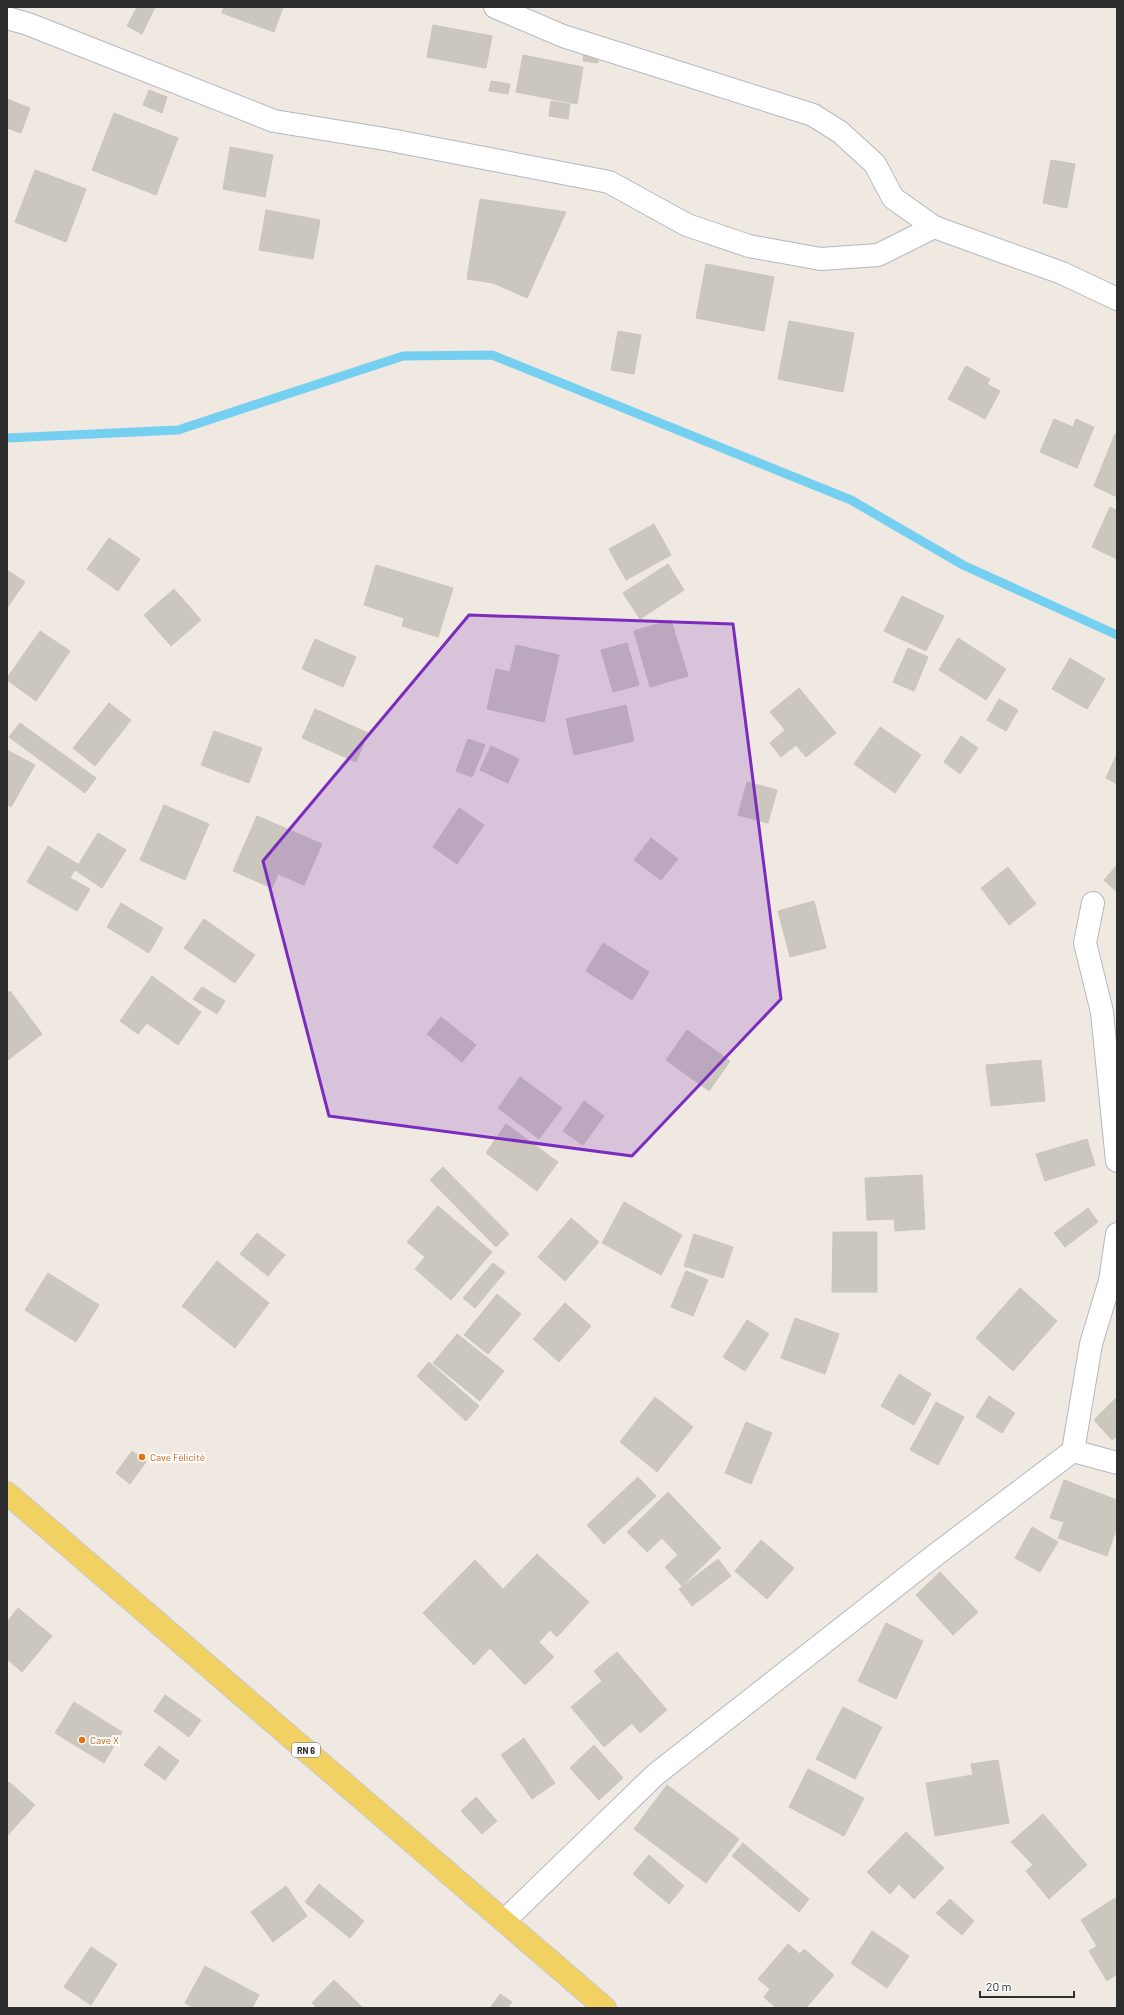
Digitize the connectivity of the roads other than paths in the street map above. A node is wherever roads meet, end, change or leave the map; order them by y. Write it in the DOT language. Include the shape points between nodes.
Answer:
graph roads {
  1 [pos="495,7"];
  2 [pos="7,18"];
  3 [pos="934,227"];
  4 [pos="1117,299"];
  5 [pos="1093,903"];
  6 [pos="1117,1161"];
  7 [pos="1117,1234"];
  8 [pos="1073,1451"];
  9 [pos="1117,1463"];
  10 [pos="7,1493"];
  11 [pos="504,1921"];
  12 [pos="606,2008"];
  1 -- 3 [label="street" via="563,36 813,115 840,132 875,164 893,198"];
  2 -- 3 [label="street" via="274,121 385,139 610,182 686,225 748,246 821,259 878,255"];
  3 -- 4 [label="street" via="1062,272"];
  5 -- 6 [label="street" via="1085,943 1102,1012"];
  7 -- 8 [label="street" via="1110,1281 1091,1344"];
  8 -- 9 [label="street"];
  8 -- 11 [label="street" via="655,1775"];
  10 -- 11 [label="main road, RN 6"];
  11 -- 12 [label="main road, RN 6"];
}
